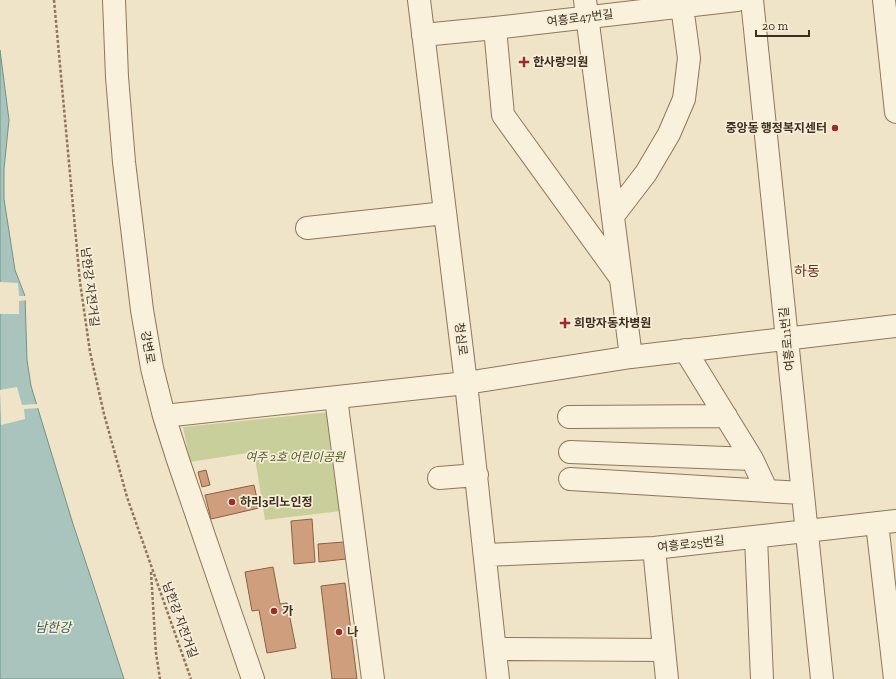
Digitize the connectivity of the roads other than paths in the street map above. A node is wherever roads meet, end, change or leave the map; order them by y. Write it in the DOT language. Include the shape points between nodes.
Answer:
graph roads {
  1 [pos="114,0"];
  2 [pos="419,0"];
  3 [pos="737,0"];
  4 [pos="752,0"];
  5 [pos="884,0"];
  6 [pos="682,6"];
  7 [pos="586,8"];
  8 [pos="495,28"];
  9 [pos="424,35"];
  10 [pos="896,112"];
  11 [pos="445,212"];
  12 [pos="613,216"];
  13 [pos="307,228"];
  14 [pos="621,278"];
  15 [pos="896,326"];
  16 [pos="788,339"];
  17 [pos="685,350"];
  18 [pos="631,357"];
  19 [pos="466,383"];
  20 [pos="336,398"];
  21 [pos="164,416"];
  22 [pos="726,416"];
  23 [pos="569,417"];
  24 [pos="570,452"];
  25 [pos="752,459"];
  26 [pos="477,475"];
  27 [pos="439,478"];
  28 [pos="570,479"];
  29 [pos="767,491"];
  30 [pos="802,493"];
  31 [pos="886,522"];
  32 [pos="807,531"];
  33 [pos="756,538"];
  34 [pos="654,548"];
  35 [pos="486,555"];
  36 [pos="495,649"];
  37 [pos="664,650"];
  38 [pos="253,679"];
  39 [pos="373,679"];
  40 [pos="498,679"];
  41 [pos="667,679"];
  42 [pos="762,679"];
  43 [pos="822,679"];
  44 [pos="895,679"];
  1 -- 21 [label="street, 강변로" via="124,162 142,310"];
  2 -- 9 [label="street, 청심로"];
  3 -- 6 [label="street, 여흥로47번길"];
  4 -- 16 [label="street, 여흥로11번길"];
  5 -- 10 [label="street"];
  6 -- 7 [label="street, 여흥로47번길"];
  6 -- 12 [label="street" via="689,58 684,99 669,134 646,173"];
  7 -- 8 [label="street, 여흥로47번길"];
  7 -- 12 [label="street"];
  8 -- 9 [label="street, 여흥로47번길"];
  8 -- 14 [label="street" via="503,115"];
  9 -- 11 [label="street, 청심로"];
  11 -- 13 [label="street"];
  11 -- 19 [label="street, 청심로"];
  12 -- 14 [label="street"];
  14 -- 18 [label="street"];
  15 -- 16 [label="street"];
  16 -- 17 [label="street"];
  16 -- 30 [label="street, 여흥로11번길"];
  17 -- 18 [label="street"];
  17 -- 22 [label="street"];
  18 -- 19 [label="street"];
  19 -- 20 [label="street"];
  19 -- 26 [label="street, 청심로"];
  20 -- 21 [label="street"];
  20 -- 39 [label="street"];
  21 -- 38 [label="street, 강변로"];
  22 -- 23 [label="street"];
  22 -- 25 [label="street"];
  24 -- 25 [label="street"];
  25 -- 29 [label="street"];
  26 -- 27 [label="street"];
  26 -- 35 [label="street, 청심로"];
  28 -- 29 [label="street"];
  29 -- 30 [label="street"];
  30 -- 32 [label="street, 여흥로11번길"];
  31 -- 32 [label="street, 여흥로25번길"];
  31 -- 44 [label="street"];
  32 -- 33 [label="street, 여흥로25번길"];
  32 -- 43 [label="street, 여흥로11번길"];
  33 -- 34 [label="street, 여흥로25번길"];
  33 -- 42 [label="street"];
  34 -- 35 [label="street, 여흥로25번길"];
  34 -- 37 [label="street"];
  35 -- 36 [label="street, 청심로"];
  36 -- 37 [label="street"];
  36 -- 40 [label="street, 청심로"];
  37 -- 41 [label="street"];
}
